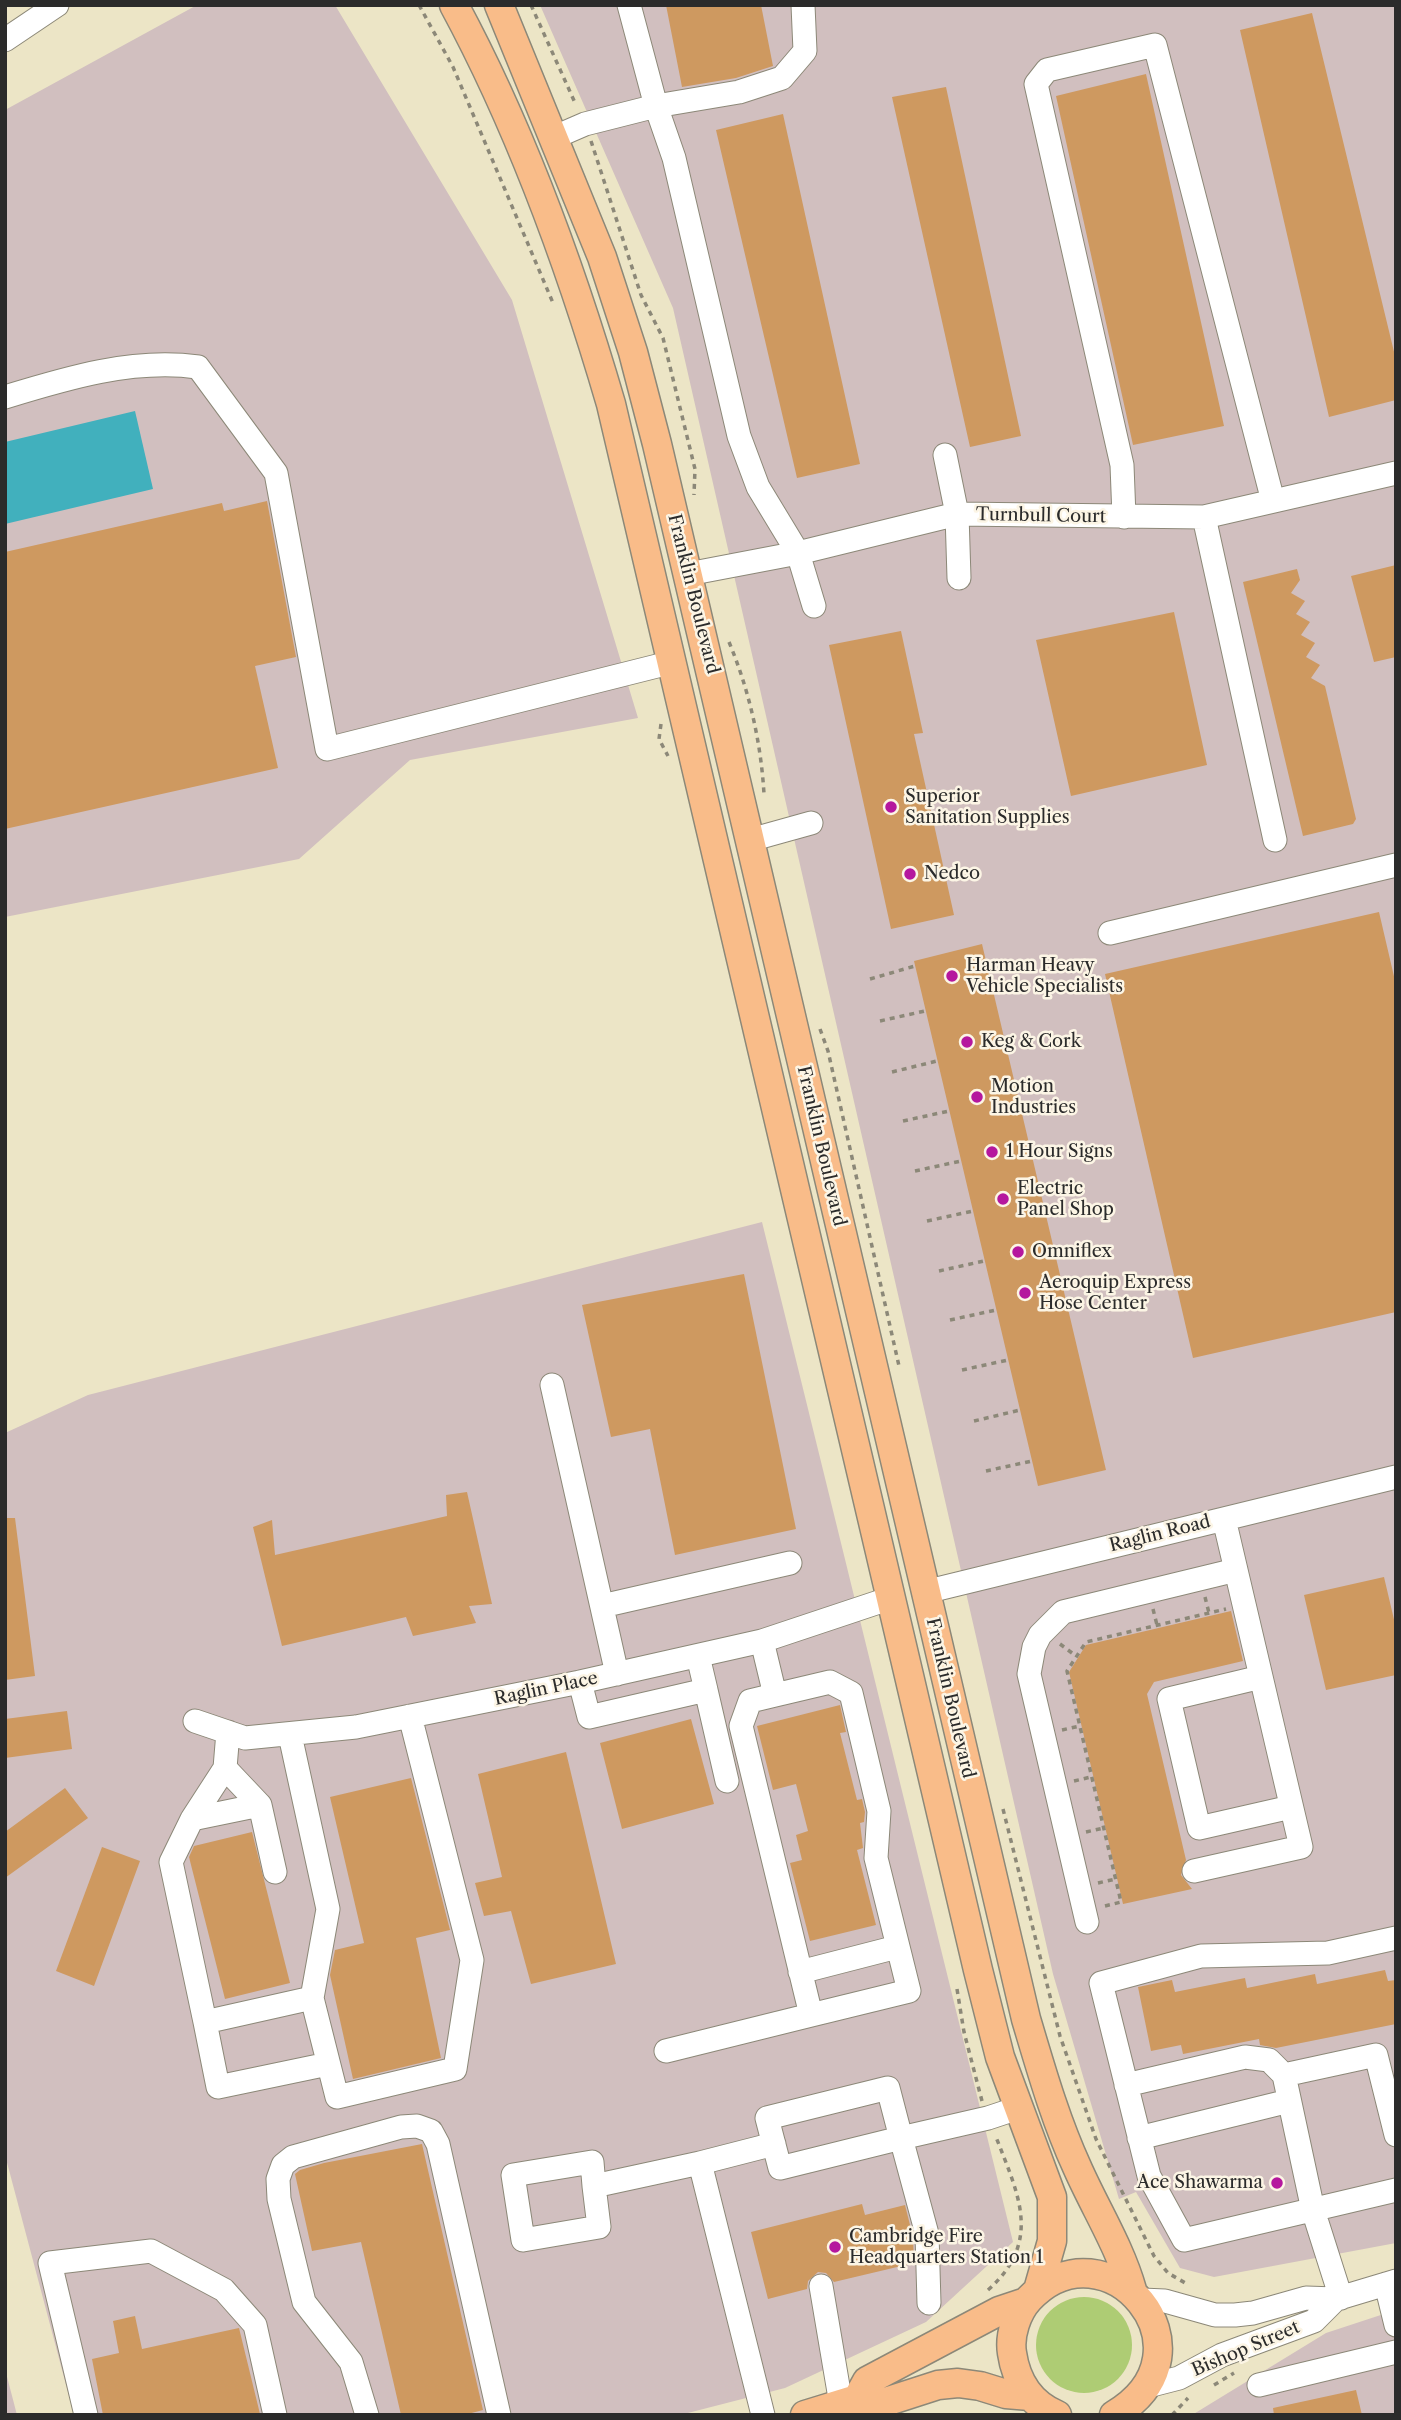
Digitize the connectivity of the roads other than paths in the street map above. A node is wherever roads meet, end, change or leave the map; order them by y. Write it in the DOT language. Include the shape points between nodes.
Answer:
graph roads {
  1 [pos="57,5"];
  2 [pos="454,5"];
  3 [pos="499,5"];
  4 [pos="629,5"];
  5 [pos="803,5"];
  6 [pos="6,37"];
  7 [pos="656,106"];
  8 [pos="555,137"];
  9 [pos="5,397"];
  10 [pos="945,455"];
  11 [pos="1396,473"];
  12 [pos="1273,501"];
  13 [pos="957,514"];
  14 [pos="1124,517"];
  15 [pos="1204,517"];
  16 [pos="798,553"];
  17 [pos="688,574"];
  18 [pos="959,578"];
  19 [pos="814,606"];
  20 [pos="673,662"];
  21 [pos="811,823"];
  22 [pos="750,840"];
  23 [pos="1275,840"];
  24 [pos="1396,865"];
  25 [pos="1110,933"];
  26 [pos="552,1385"];
  27 [pos="1396,1477"];
  28 [pos="1224,1519"];
  29 [pos="790,1563"];
  30 [pos="1236,1570"];
  31 [pos="925,1592"];
  32 [pos="891,1598"];
  33 [pos="602,1606"];
  34 [pos="762,1641"];
  35 [pos="698,1656"];
  36 [pos="617,1674"];
  37 [pos="1261,1677"];
  38 [pos="580,1682"];
  39 [pos="706,1690"];
  40 [pos="775,1695"];
  41 [pos="410,1716"];
  42 [pos="195,1721"];
  43 [pos="228,1732"];
  44 [pos="290,1735"];
  45 [pos="225,1768"];
  46 [pos="727,1781"];
  47 [pos="260,1805"];
  48 [pos="1291,1807"];
  49 [pos="192,1819"];
  50 [pos="1194,1871"];
  51 [pos="275,1872"];
  52 [pos="1091,1916"];
  53 [pos="1396,1938"];
  54 [pos="897,1948"];
  55 [pos="800,1972"];
  56 [pos="312,1998"];
  57 [pos="811,2015"];
  58 [pos="205,2022"];
  59 [pos="666,2052"];
  60 [pos="328,2064"];
  61 [pos="1284,2075"];
  62 [pos="1126,2085"];
  63 [pos="1289,2101"];
  64 [pos="1018,2108"];
  65 [pos="1396,2135"];
  66 [pos="901,2138"];
  67 [pos="1139,2138"];
  68 [pos="774,2144"];
  69 [pos="700,2163"];
  70 [pos="594,2186"];
  71 [pos="1396,2190"];
  72 [pos="1313,2210"];
  73 [pos="1391,2282"];
  74 [pos="821,2286"];
  75 [pos="1137,2295"];
  76 [pos="1032,2296"];
  77 [pos="1338,2299"];
  78 [pos="929,2302"];
  79 [pos="1396,2325"];
  80 [pos="1396,2352"];
  81 [pos="1259,2385"];
  82 [pos="849,2402"];
  83 [pos="1131,2405"];
  84 [pos="1045,2409"];
  85 [pos="86,2415"];
  86 [pos="275,2415"];
  87 [pos="367,2415"];
  88 [pos="499,2415"];
  89 [pos="763,2415"];
  90 [pos="806,2415"];
  1 -- 6 [label="street"];
  2 -- 20 [label="main road, Franklin Boulevard" via="529,164 589,328"];
  3 -- 8 [label="main road, Franklin Boulevard"];
  4 -- 7 [label="street"];
  5 -- 7 [label="street" via="805,51 782,78 739,92"];
  7 -- 8 [label="street" via="585,124"];
  7 -- 16 [label="street" via="674,158 739,436 758,487"];
  8 -- 17 [label="main road, Franklin Boulevard" via="633,352"];
  9 -- 20 [label="street" via="69,378 150,364 198,367 276,473 327,749"];
  10 -- 13 [label="street"];
  11 -- 12 [label="street, Turnbull Court"];
  12 -- 14 [label="street" via="1155,45 1047,71 1036,84 1122,464"];
  12 -- 15 [label="street, Turnbull Court"];
  13 -- 14 [label="street, Turnbull Court"];
  13 -- 16 [label="street, Turnbull Court"];
  13 -- 18 [label="street"];
  14 -- 15 [label="street, Turnbull Court"];
  15 -- 23 [label="street"];
  16 -- 17 [label="street, Turnbull Court"];
  16 -- 19 [label="street"];
  17 -- 22 [label="main road, Franklin Boulevard"];
  20 -- 32 [label="main road, Franklin Boulevard"];
  21 -- 22 [label="street"];
  22 -- 31 [label="main road, Franklin Boulevard"];
  24 -- 25 [label="street"];
  26 -- 33 [label="street"];
  27 -- 28 [label="street, Raglin Road"];
  28 -- 30 [label="street"];
  28 -- 31 [label="street, Raglin Road"];
  29 -- 33 [label="street"];
  30 -- 37 [label="street"];
  30 -- 52 [label="street" via="1072,1608 1046,1626 1034,1647 1029,1674"];
  31 -- 75 [label="main road, Franklin Boulevard" via="1044,2081 1076,2165"];
  32 -- 34 [label="street, Raglin Place"];
  32 -- 64 [label="main road, Franklin Boulevard" via="988,2007"];
  33 -- 36 [label="street"];
  34 -- 35 [label="street, Raglin Place"];
  34 -- 40 [label="street"];
  35 -- 36 [label="street, Raglin Place"];
  35 -- 39 [label="street"];
  36 -- 38 [label="street, Raglin Place"];
  37 -- 48 [label="street"];
  37 -- 48 [label="street" via="1169,1699 1188,1782 1199,1828"];
  38 -- 39 [label="street" via="589,1717"];
  38 -- 41 [label="street, Raglin Place"];
  39 -- 46 [label="street"];
  40 -- 54 [label="street" via="830,1682 851,1693 879,1811 876,1858"];
  40 -- 55 [label="street" via="750,1702 741,1726"];
  41 -- 44 [label="street, Raglin Place"];
  41 -- 60 [label="street" via="472,1960 455,2069 337,2097"];
  42 -- 43 [label="street, Raglin Place"];
  43 -- 44 [label="street, Raglin Place" via="245,1738"];
  43 -- 45 [label="street"];
  44 -- 56 [label="street" via="328,1909"];
  45 -- 47 [label="street"];
  45 -- 49 [label="street"];
  47 -- 49 [label="street"];
  47 -- 51 [label="street"];
  48 -- 50 [label="street" via="1301,1847"];
  49 -- 58 [label="street" via="171,1862"];
  53 -- 62 [label="street" via="1328,1953 1201,1956 1101,1983"];
  54 -- 55 [label="street"];
  54 -- 57 [label="street" via="909,1991"];
  55 -- 57 [label="street"];
  56 -- 58 [label="street"];
  56 -- 60 [label="street"];
  57 -- 59 [label="street"];
  58 -- 60 [label="street" via="218,2087"];
  61 -- 62 [label="street" via="1269,2060 1245,2057"];
  61 -- 63 [label="street"];
  61 -- 65 [label="street" via="1376,2055"];
  62 -- 67 [label="street"];
  63 -- 67 [label="street"];
  63 -- 72 [label="street"];
  64 -- 66 [label="street"];
  64 -- 76 [label="main road, Franklin Boulevard" via="1046,2176 1054,2209 1052,2241"];
  66 -- 68 [label="street" via="780,2168"];
  66 -- 68 [label="street" via="888,2088 767,2118"];
  66 -- 78 [label="street" via="927,2234"];
  67 -- 72 [label="street" via="1149,2176 1184,2240"];
  68 -- 69 [label="street"];
  69 -- 70 [label="street"];
  69 -- 89 [label="street"];
  70 -- 70 [label="street" via="592,2162 513,2175 523,2240 599,2227"];
  71 -- 72 [label="street"];
  72 -- 77 [label="street"];
  73 -- 77 [label="street, Bishop Street"];
  73 -- 79 [label="street"];
  74 -- 82 [label="street"];
  75 -- 76 [label="main road" via="1110,2277 1085,2273 1060,2278"];
  75 -- 77 [label="street, Bishop Street" via="1215,2315 1253,2313 1306,2298"];
  75 -- 83 [label="main road, Franklin Boulevard" via="1156,2327 1158,2357"];
  76 -- 82 [label="main road" via="867,2381"];
  76 -- 84 [label="main road, Franklin Boulevard" via="1014,2325 1011,2350 1016,2375"];
  77 -- 83 [label="street, Bishop Street" via="1314,2321 1240,2348"];
  80 -- 81 [label="street"];
  82 -- 84 [label="main road" via="876,2405 958,2383"];
  82 -- 90 [label="main road"];
  85 -- 86 [label="street" via="50,2263 151,2250 224,2291 255,2325"];
  87 -- 88 [label="street" via="351,2362 304,2302 278,2179 283,2165 293,2157 417,2126 431,2131 438,2144"];
}
